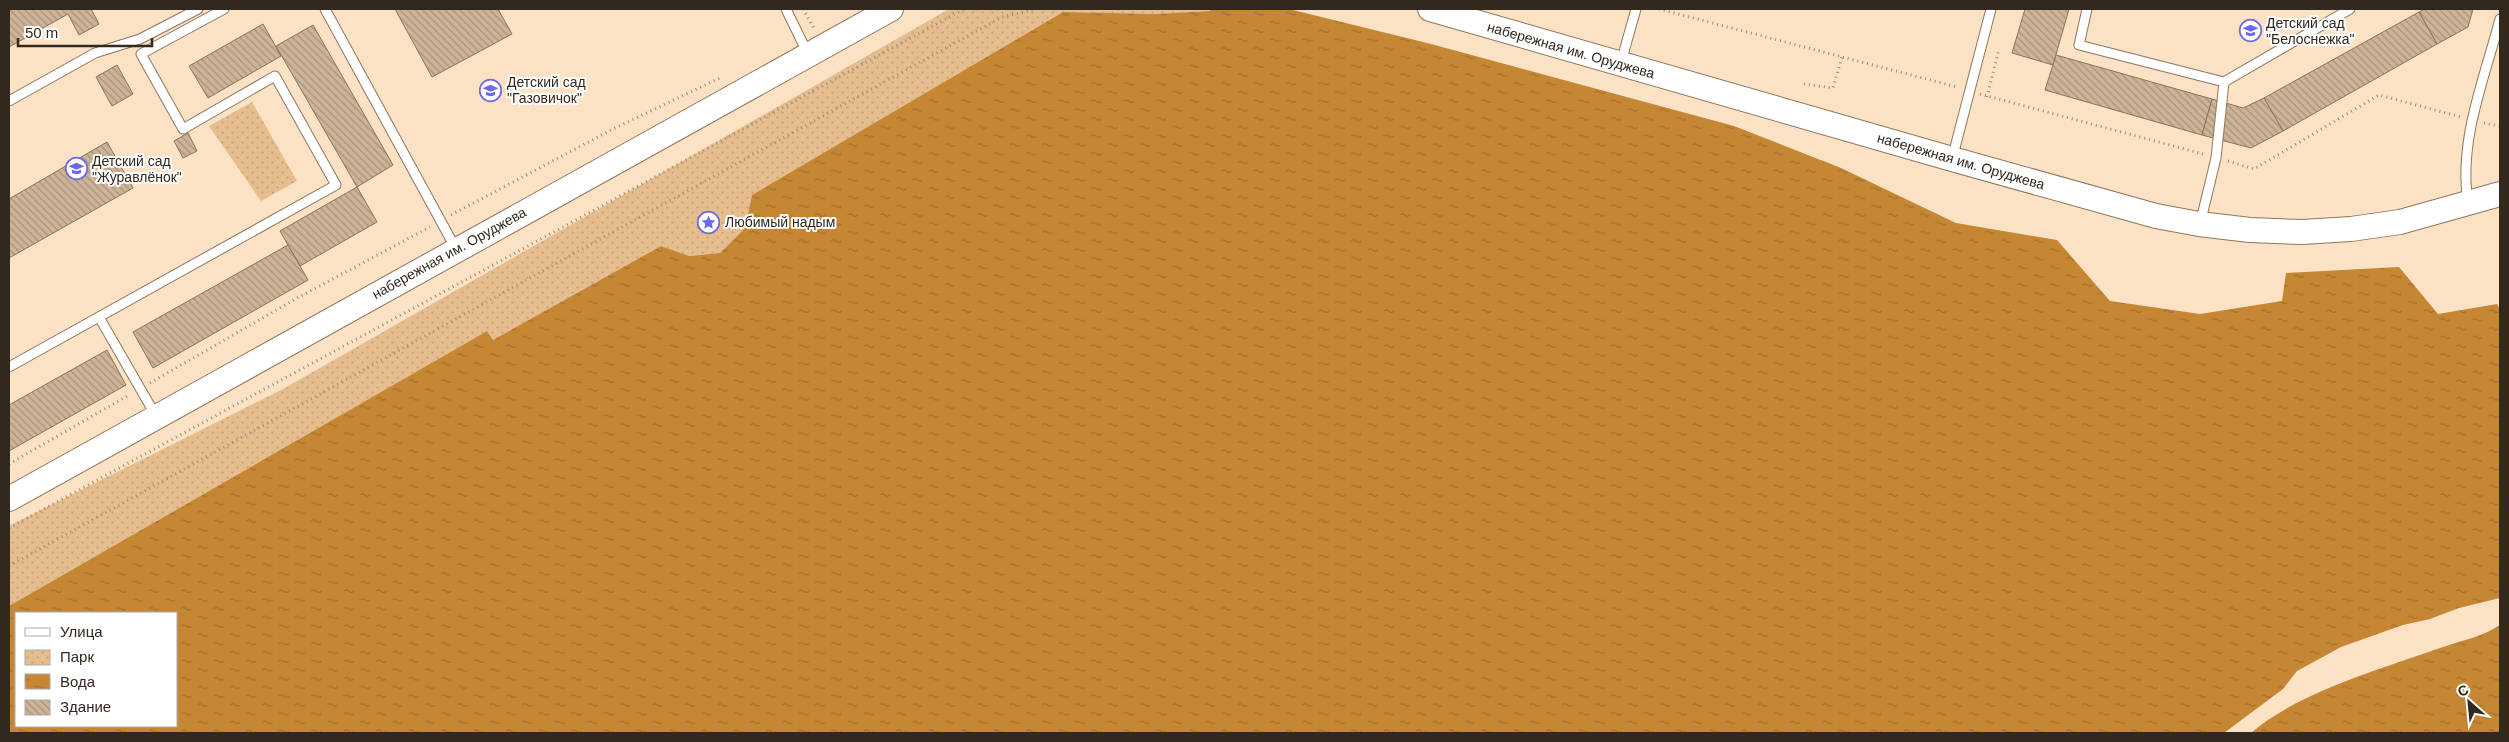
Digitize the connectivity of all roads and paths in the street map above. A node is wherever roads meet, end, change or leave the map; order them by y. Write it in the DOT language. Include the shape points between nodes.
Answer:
graph roads {
  1 [pos="198,9"];
  2 [pos="224,9"];
  3 [pos="325,9"];
  4 [pos="786,9"];
  5 [pos="803,9"];
  6 [pos="891,9"];
  7 [pos="964,9"];
  8 [pos="1037,9"];
  9 [pos="1430,9"];
  10 [pos="1636,9"];
  11 [pos="1659,9"];
  12 [pos="1991,9"];
  13 [pos="2087,9"];
  14 [pos="2350,9"];
  15 [pos="2500,19"];
  16 [pos="823,27"];
  17 [pos="815,31"];
  18 [pos="804,47"];
  19 [pos="2000,49"];
  20 [pos="1842,57"];
  21 [pos="1620,65"];
  22 [pos="729,74"];
  23 [pos="2224,82"];
  24 [pos="1804,84"];
  25 [pos="1970,91"];
  26 [pos="1987,97"];
  27 [pos="9,100"];
  28 [pos="2473,120"];
  29 [pos="2500,126"];
  30 [pos="2216,158"];
  31 [pos="1952,159"];
  32 [pos="2500,194"];
  33 [pos="2468,202"];
  34 [pos="441,221"];
  35 [pos="2200,224"];
  36 [pos="456,249"];
  37 [pos="99,317"];
  38 [pos="9,367"];
  39 [pos="140,388"];
  40 [pos="156,416"];
  41 [pos="9,464"];
  42 [pos="9,499"];
  43 [pos="9,528"];
  44 [pos="9,566"];
  1 -- 27 [label="lane" via="140,39 95,53"];
  2 -- 37 [label="lane" via="141,54 183,129 275,76 336,185"];
  3 -- 34 [label="lane"];
  4 -- 18 [label="lane"];
  5 -- 17 [label="path"];
  6 -- 18 [label="street, набережная им. Оруджева"];
  7 -- 43 [label="path"];
  8 -- 44 [label="path" via="1002,17"];
  9 -- 21 [label="street, набережная им. Оруджева"];
  10 -- 21 [label="lane"];
  11 -- 20 [label="path"];
  12 -- 25 [label="lane"];
  13 -- 23 [label="lane" via="2080,45"];
  14 -- 23 [label="lane"];
  15 -- 28 [label="lane"];
  16 -- 17 [label="path"];
  17 -- 18 [label="path"];
  18 -- 36 [label="street, набережная им. Оруджева"];
  19 -- 26 [label="path"];
  20 -- 24 [label="path" via="1833,88"];
  20 -- 25 [label="path"];
  21 -- 31 [label="street, набережная им. Оруджева"];
  22 -- 34 [label="path" via="613,129"];
  23 -- 30 [label="lane"];
  25 -- 26 [label="path"];
  25 -- 31 [label="lane"];
  26 -- 30 [label="path"];
  28 -- 29 [label="path"];
  28 -- 30 [label="path" via="2379,95 2254,169"];
  28 -- 33 [label="lane" via="2464,178"];
  30 -- 35 [label="lane"];
  31 -- 35 [label="street, набережная им. Оруджева" via="2156,216"];
  32 -- 33 [label="street, набережная им. Оруджева"];
  33 -- 35 [label="street, набережная им. Оруджева" via="2400,222 2350,229 2302,232"];
  34 -- 36 [label="lane"];
  34 -- 39 [label="path" via="298,297"];
  36 -- 40 [label="street, набережная им. Оруджева"];
  37 -- 38 [label="lane"];
  37 -- 39 [label="lane"];
  39 -- 40 [label="lane"];
  39 -- 41 [label="path"];
  40 -- 42 [label="street, набережная им. Оруджева"];
}
